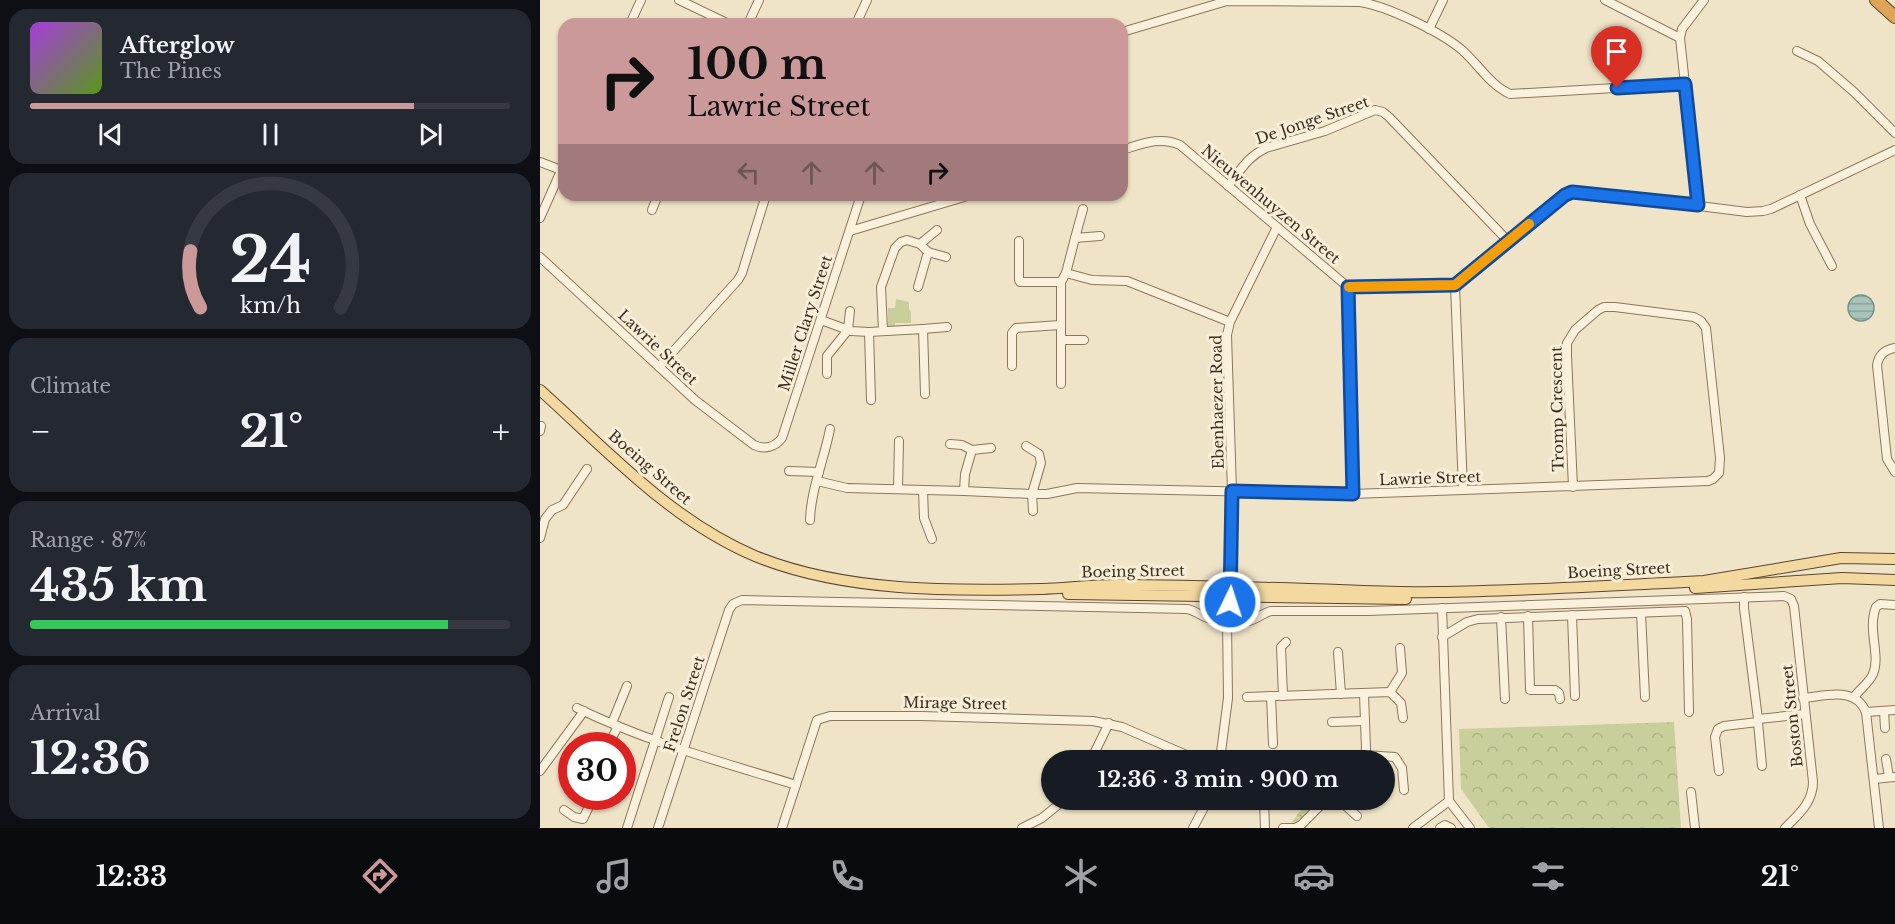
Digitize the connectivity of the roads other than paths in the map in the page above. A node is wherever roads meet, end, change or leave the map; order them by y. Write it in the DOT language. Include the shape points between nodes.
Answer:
graph roads {
  1 [pos="641,0"];
  2 [pos="679,0"];
  3 [pos="759,0"];
  4 [pos="867,0"];
  5 [pos="1227,0"];
  6 [pos="1443,0"];
  7 [pos="1605,0"];
  8 [pos="1704,0"];
  9 [pos="1876,0"];
  10 [pos="1895,17"];
  11 [pos="633,18"];
  12 [pos="716,18"];
  13 [pos="751,18"];
  14 [pos="859,18"];
  15 [pos="1429,29"];
  16 [pos="1128,30"];
  17 [pos="1680,38"];
  18 [pos="1797,51"];
  19 [pos="1685,84"];
  20 [pos="1895,133"];
  21 [pos="1128,148"];
  22 [pos="1895,150"];
  23 [pos="540,162"];
  24 [pos="558,166"];
  25 [pos="558,178"];
  26 [pos="1228,186"];
  27 [pos="1800,195"];
  28 [pos="656,201"];
  29 [pos="764,201"];
  30 [pos="859,201"];
  31 [pos="951,201"];
  32 [pos="1698,205"];
  33 [pos="1083,209"];
  34 [pos="652,210"];
  35 [pos="540,218"];
  36 [pos="1277,227"];
  37 [pos="937,230"];
  38 [pos="850,231"];
  39 [pos="1100,236"];
  40 [pos="1075,238"];
  41 [pos="1019,241"];
  42 [pos="1508,241"];
  43 [pos="920,244"];
  44 [pos="928,252"];
  45 [pos="541,257"];
  46 [pos="946,257"];
  47 [pos="1832,266"];
  48 [pos="1066,273"];
  49 [pos="1060,282"];
  50 [pos="1455,285"];
  51 [pos="918,287"];
  52 [pos="1348,287"];
  53 [pos="850,311"];
  54 [pos="821,320"];
  55 [pos="1230,322"];
  56 [pos="1060,325"];
  57 [pos="947,327"];
  58 [pos="923,329"];
  59 [pos="848,330"];
  60 [pos="883,331"];
  61 [pos="868,332"];
  62 [pos="1060,340"];
  63 [pos="1084,340"];
  64 [pos="1895,348"];
  65 [pos="659,366"];
  66 [pos="1012,366"];
  67 [pos="827,374"];
  68 [pos="1061,384"];
  69 [pos="540,392"];
  70 [pos="925,394"];
  71 [pos="871,400"];
  72 [pos="830,429"];
  73 [pos="1718,433"];
  74 [pos="899,441"];
  75 [pos="950,444"];
  76 [pos="1026,446"];
  77 [pos="762,448"];
  78 [pos="991,448"];
  79 [pos="972,450"];
  80 [pos="587,469"];
  81 [pos="789,471"];
  82 [pos="1895,472"];
  83 [pos="818,476"];
  84 [pos="1573,487"];
  85 [pos="897,489"];
  86 [pos="922,490"];
  87 [pos="964,490"];
  88 [pos="1463,490"];
  89 [pos="1232,491"];
  90 [pos="1032,494"];
  91 [pos="1353,494"];
  92 [pos="1033,511"];
  93 [pos="542,518"];
  94 [pos="810,520"];
  95 [pos="540,538"];
  96 [pos="932,539"];
  97 [pos="1895,559"];
  98 [pos="1895,580"];
  99 [pos="1231,591"];
  100 [pos="1784,596"];
  101 [pos="1744,597"];
  102 [pos="748,599"];
  103 [pos="1895,605"];
  104 [pos="1442,608"];
  105 [pos="1641,613"];
  106 [pos="1572,615"];
  107 [pos="1528,616"];
  108 [pos="1501,617"];
  109 [pos="1227,621"];
  110 [pos="1442,637"];
  111 [pos="1286,642"];
  112 [pos="1400,648"];
  113 [pos="1338,652"];
  114 [pos="627,686"];
  115 [pos="1390,693"];
  116 [pos="1341,694"];
  117 [pos="1364,694"];
  118 [pos="1271,696"];
  119 [pos="1283,696"];
  120 [pos="1575,696"];
  121 [pos="669,697"];
  122 [pos="1247,697"];
  123 [pos="1645,697"];
  124 [pos="1854,697"];
  125 [pos="1803,698"];
  126 [pos="1505,699"];
  127 [pos="1560,699"];
  128 [pos="1895,710"];
  129 [pos="1884,711"];
  130 [pos="1689,712"];
  131 [pos="1866,712"];
  132 [pos="1806,714"];
  133 [pos="1403,718"];
  134 [pos="1365,721"];
  135 [pos="1758,721"];
  136 [pos="1332,722"];
  137 [pos="1109,723"];
  138 [pos="615,724"];
  139 [pos="1886,728"];
  140 [pos="612,732"];
  141 [pos="656,741"];
  142 [pos="1273,744"];
  143 [pos="683,750"];
  144 [pos="1096,750"];
  145 [pos="1174,750"];
  146 [pos="1221,750"];
  147 [pos="1364,750"];
  148 [pos="1395,757"];
  149 [pos="1886,759"];
  150 [pos="1762,766"];
  151 [pos="540,771"];
  152 [pos="1719,771"];
  153 [pos="1892,777"];
  154 [pos="1874,779"];
  155 [pos="796,784"];
  156 [pos="1404,790"];
  157 [pos="1691,792"];
  158 [pos="1449,801"];
  159 [pos="564,810"];
  160 [pos="587,810"];
  161 [pos="1052,810"];
  162 [pos="1203,810"];
  163 [pos="1264,810"];
  164 [pos="1317,810"];
  165 [pos="1351,810"];
  166 [pos="1358,816"];
  167 [pos="1301,827"];
  168 [pos="627,828"];
  169 [pos="658,828"];
  170 [pos="782,828"];
  171 [pos="1022,828"];
  172 [pos="1193,828"];
  173 [pos="1264,828"];
  174 [pos="1283,828"];
  175 [pos="1413,828"];
  176 [pos="1440,828"];
  177 [pos="1451,828"];
  178 [pos="1470,828"];
  179 [pos="1695,828"];
  180 [pos="1785,828"];
  181 [pos="1879,828"];
  1 -- 11 [label="street"];
  2 -- 12 [label="street"];
  3 -- 13 [label="street"];
  4 -- 14 [label="street"];
  5 -- 15 [label="street" via="1360,2"];
  5 -- 16 [label="street"];
  6 -- 15 [label="street"];
  7 -- 17 [label="street"];
  8 -- 17 [label="street" via="1682,29"];
  9 -- 10 [label="highway"];
  15 -- 19 [label="street" via="1463,51 1495,85 1510,94"];
  17 -- 19 [label="street"];
  18 -- 20 [label="street" via="1818,61"];
  19 -- 32 [label="street"];
  21 -- 26 [label="street, Nieuwenhuyzen Street" via="1152,141 1173,142"];
  22 -- 27 [label="street"];
  23 -- 24 [label="street"];
  25 -- 35 [label="street"];
  26 -- 36 [label="street, Nieuwenhuyzen Street"];
  26 -- 42 [label="street, De Jonge Street" via="1257,152 1379,110"];
  27 -- 32 [label="street" via="1755,212"];
  27 -- 47 [label="street"];
  28 -- 34 [label="street"];
  29 -- 65 [label="street" via="738,280"];
  30 -- 38 [label="street, Miller Clary Street"];
  31 -- 38 [label="street"];
  32 -- 42 [label="street" via="1572,192"];
  33 -- 40 [label="street"];
  36 -- 52 [label="street, Nieuwenhuyzen Street"];
  36 -- 55 [label="street, Ebenhaezer Road"];
  37 -- 43 [label="street"];
  38 -- 54 [label="street, Miller Clary Street"];
  39 -- 40 [label="street"];
  40 -- 48 [label="street"];
  41 -- 49 [label="street" via="1020,282"];
  42 -- 50 [label="street"];
  43 -- 44 [label="street"];
  43 -- 60 [label="street" via="907,240 895,248 881,287"];
  44 -- 46 [label="street"];
  44 -- 51 [label="street"];
  45 -- 65 [label="street, Lawrie Street"];
  48 -- 49 [label="street"];
  48 -- 55 [label="street" via="1092,280 1127,281"];
  49 -- 56 [label="street"];
  50 -- 52 [label="street"];
  50 -- 88 [label="street"];
  52 -- 91 [label="street"];
  53 -- 59 [label="street"];
  54 -- 59 [label="street"];
  54 -- 77 [label="street, Miller Clary Street" via="782,438"];
  55 -- 89 [label="street, Ebenhaezer Road" via="1227,341"];
  56 -- 62 [label="street"];
  56 -- 66 [label="street" via="1016,328 1012,333"];
  57 -- 58 [label="street"];
  58 -- 60 [label="street"];
  58 -- 70 [label="street"];
  59 -- 61 [label="street"];
  59 -- 67 [label="street" via="827,356"];
  60 -- 61 [label="street"];
  61 -- 71 [label="street"];
  62 -- 63 [label="street"];
  62 -- 68 [label="street"];
  64 -- 82 [label="street" via="1881,354 1877,373 1887,459"];
  65 -- 77 [label="street, Lawrie Street" via="695,400"];
  69 -- 99 [label="main road, Boeing Street" via="649,495 689,525 733,550 805,577 879,590"];
  72 -- 83 [label="street"];
  73 -- 84 [label="street, Lawrie Street" via="1719,473 1708,481"];
  73 -- 84 [label="street, Tromp Crescent" via="1706,328 1701,321 1694,316 1604,307 1575,330 1567,344"];
  74 -- 85 [label="street"];
  75 -- 79 [label="street"];
  76 -- 90 [label="street" via="1037,453 1041,463"];
  78 -- 79 [label="street"];
  79 -- 87 [label="street"];
  80 -- 93 [label="street" via="563,505"];
  81 -- 83 [label="street, Lawrie Street"];
  83 -- 85 [label="street, Lawrie Street" via="847,488"];
  83 -- 94 [label="street"];
  84 -- 88 [label="street, Lawrie Street"];
  85 -- 86 [label="street, Lawrie Street"];
  86 -- 87 [label="street, Lawrie Street"];
  86 -- 96 [label="street" via="924,518"];
  87 -- 90 [label="street, Lawrie Street"];
  88 -- 91 [label="street, Lawrie Street"];
  89 -- 90 [label="street, Lawrie Street" via="1077,488"];
  89 -- 91 [label="street, Lawrie Street"];
  89 -- 99 [label="street, Ebenhaezer Road"];
  90 -- 92 [label="street"];
  93 -- 95 [label="street"];
  97 -- 99 [label="main road, Boeing Street" via="1841,558 1704,581 1527,590"];
  98 -- 99 [label="main road, Boeing Street" via="1384,599"];
  99 -- 109 [label="street, Ebenhaezer Road"];
  100 -- 101 [label="street, Boeing Street"];
  100 -- 125 [label="street, Boston Street" via="1794,606"];
  101 -- 104 [label="street, Boeing Street"];
  101 -- 135 [label="street"];
  102 -- 109 [label="street, Boeing Street" via="1187,609 1206,618"];
  102 -- 143 [label="street, Frelon Street" via="737,601 729,610"];
  103 -- 124 [label="street" via="1876,607 1872,627 1875,669"];
  104 -- 109 [label="street, Boeing Street" via="1271,611 1251,621"];
  104 -- 110 [label="street"];
  105 -- 106 [label="street"];
  105 -- 123 [label="street"];
  105 -- 130 [label="street" via="1687,614"];
  106 -- 107 [label="street"];
  106 -- 120 [label="street"];
  107 -- 108 [label="street"];
  107 -- 127 [label="street" via="1530,690 1555,690"];
  108 -- 110 [label="street" via="1471,620"];
  108 -- 126 [label="street"];
  109 -- 146 [label="street, Ebenhaezer Road" via="1228,698"];
  110 -- 158 [label="street"];
  111 -- 119 [label="street" via="1281,646"];
  112 -- 115 [label="street" via="1402,673"];
  113 -- 116 [label="street"];
  114 -- 138 [label="street"];
  115 -- 117 [label="street"];
  115 -- 133 [label="street" via="1401,704"];
  116 -- 117 [label="street"];
  116 -- 119 [label="street"];
  117 -- 134 [label="street"];
  118 -- 119 [label="street"];
  118 -- 122 [label="street"];
  118 -- 142 [label="street"];
  121 -- 141 [label="street"];
  124 -- 125 [label="street" via="1842,694"];
  124 -- 131 [label="street"];
  125 -- 132 [label="street, Boston Street"];
  128 -- 129 [label="street"];
  129 -- 131 [label="street"];
  129 -- 139 [label="street"];
  131 -- 154 [label="street"];
  132 -- 135 [label="street"];
  132 -- 180 [label="street, Boston Street" via="1813,790 1806,805"];
  134 -- 136 [label="street"];
  134 -- 147 [label="street"];
  135 -- 150 [label="street"];
  135 -- 152 [label="street" via="1718,729 1715,737"];
  137 -- 144 [label="street"];
  137 -- 145 [label="street, Mirage Street"];
  137 -- 155 [label="street, Mirage Street" via="1072,719 830,716 817,720"];
  138 -- 140 [label="street"];
  138 -- 141 [label="street"];
  138 -- 151 [label="street" via="581,709"];
  141 -- 143 [label="street"];
  141 -- 168 [label="street"];
  143 -- 155 [label="street"];
  143 -- 169 [label="street, Frelon Street"];
  148 -- 156 [label="street" via="1402,768"];
  149 -- 153 [label="street"];
  153 -- 154 [label="street"];
  154 -- 181 [label="street"];
  155 -- 170 [label="street, Mirage Street"];
  157 -- 179 [label="street"];
  158 -- 175 [label="street"];
  158 -- 178 [label="street"];
  159 -- 160 [label="street" via="583,819"];
  161 -- 171 [label="street"];
  162 -- 172 [label="street"];
  163 -- 173 [label="street"];
  164 -- 167 [label="street"];
  165 -- 166 [label="street"];
  167 -- 174 [label="street"];
  176 -- 177 [label="street"];
}
